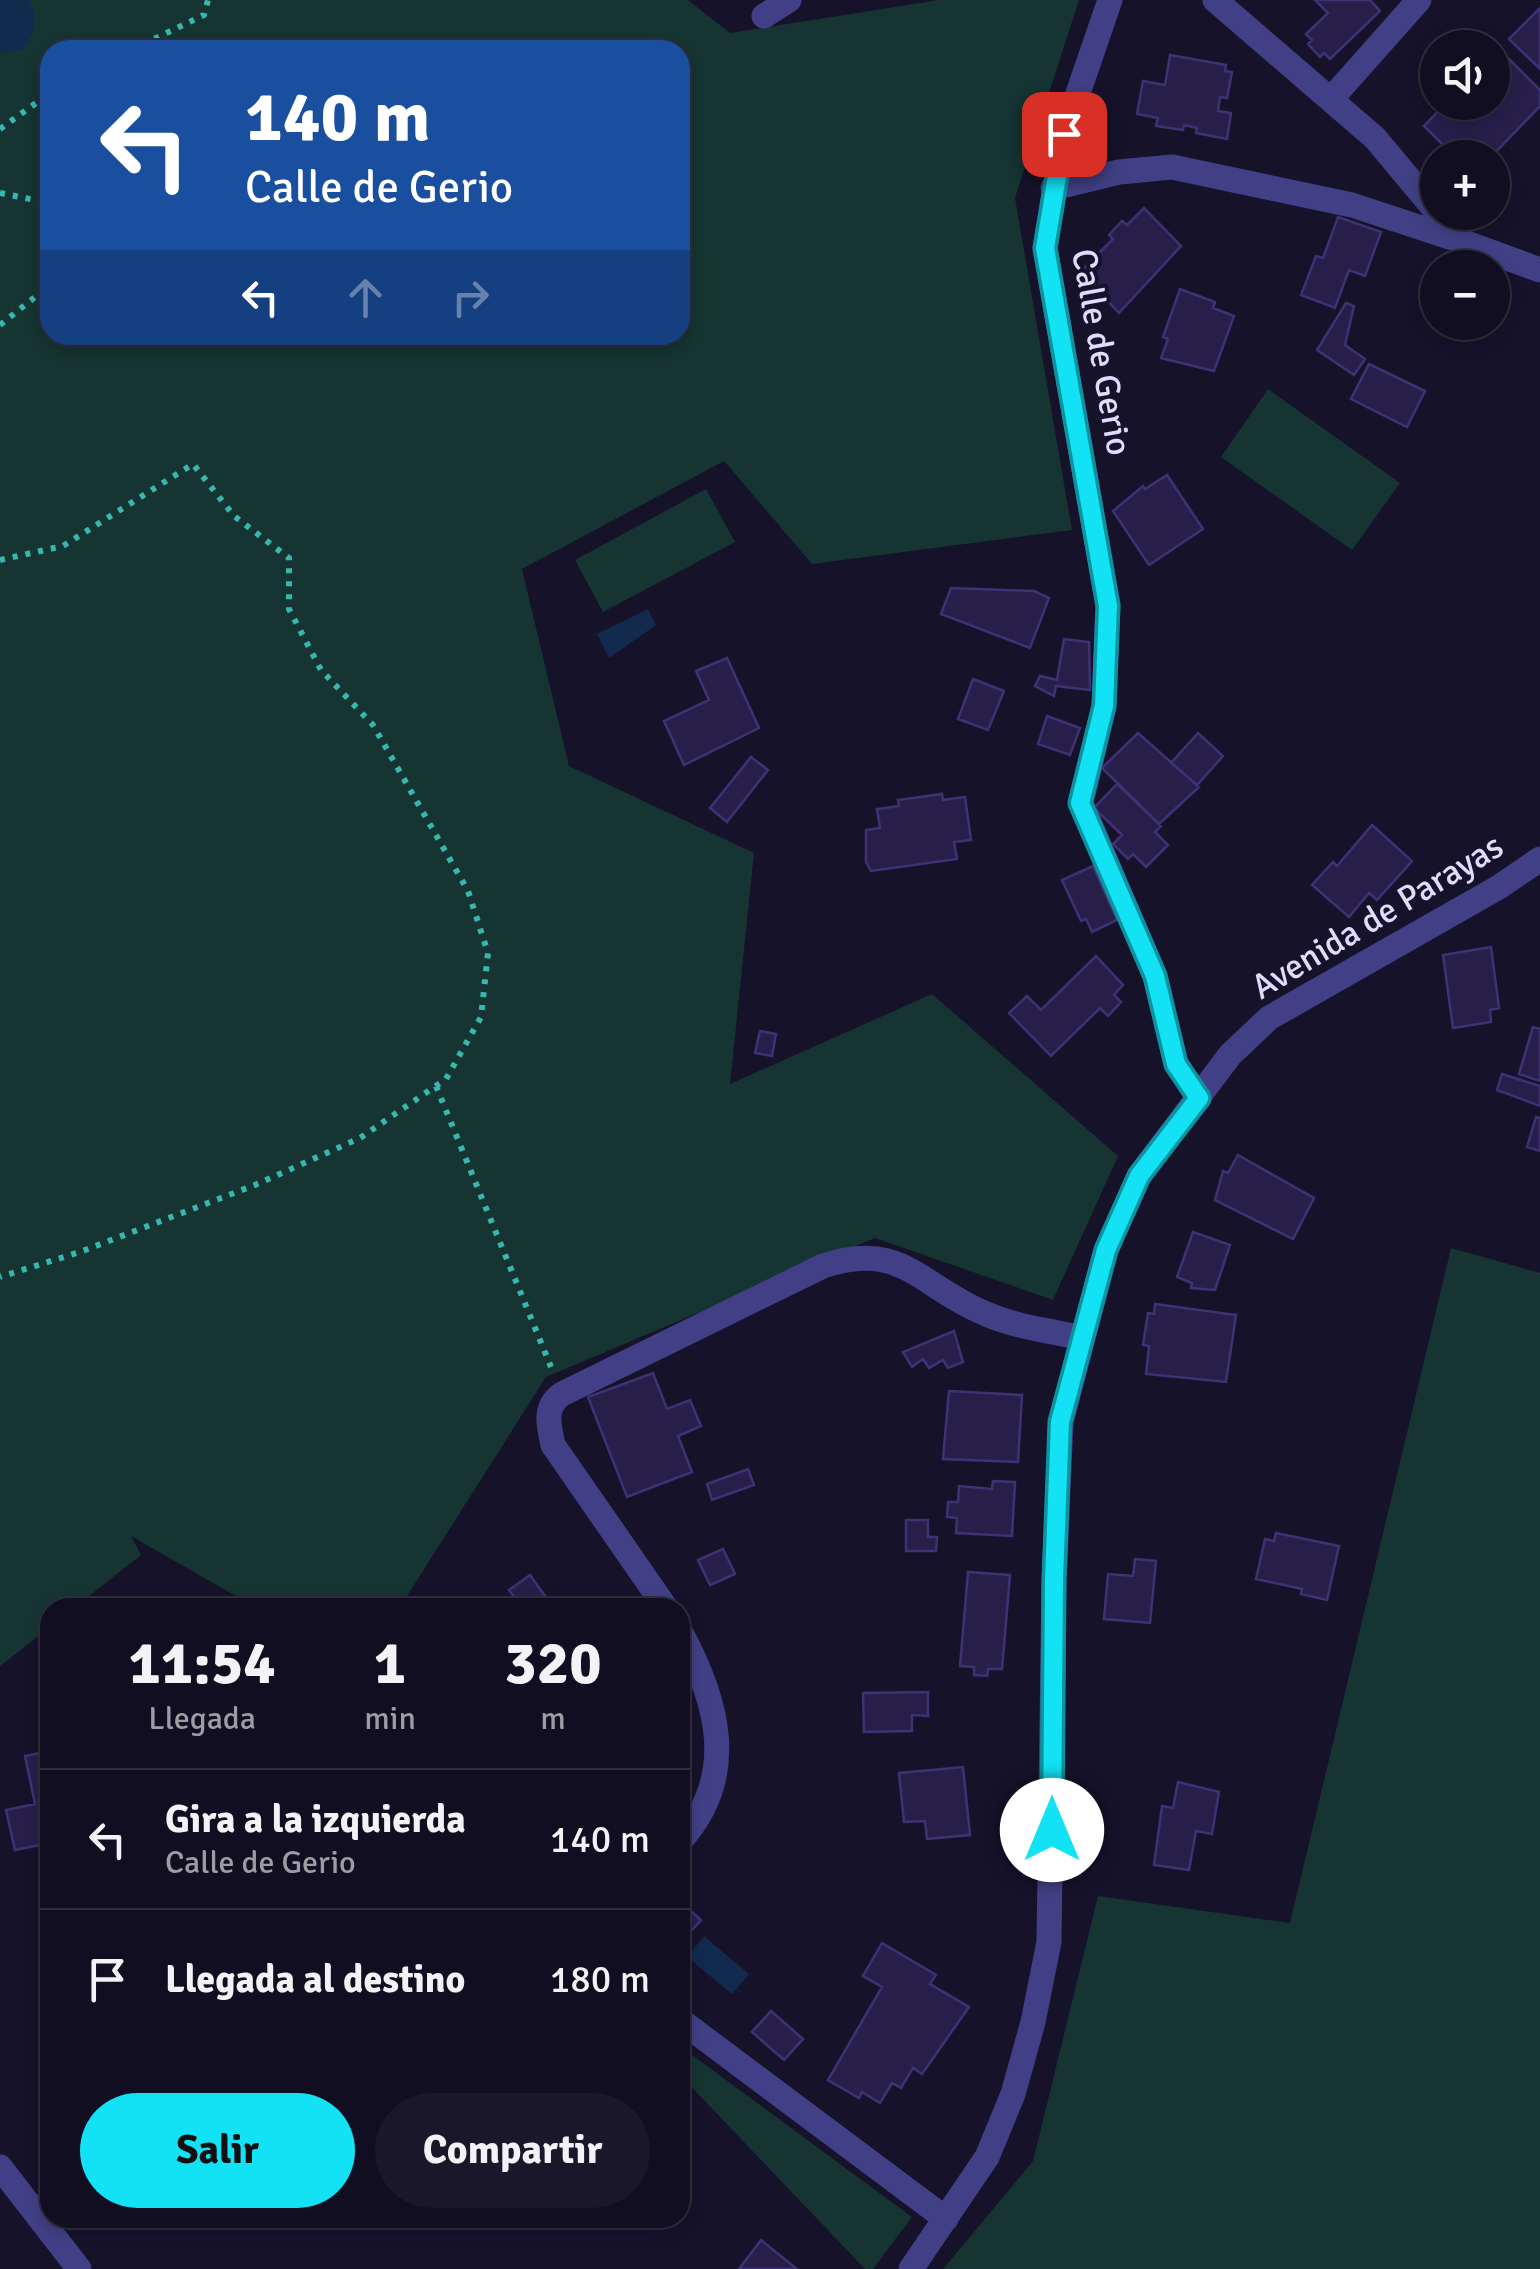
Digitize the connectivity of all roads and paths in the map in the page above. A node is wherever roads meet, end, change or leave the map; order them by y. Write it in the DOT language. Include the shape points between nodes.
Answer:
graph roads {
  1 [pos="208,0"];
  2 [pos="789,0"];
  3 [pos="1110,0"];
  4 [pos="1215,0"];
  5 [pos="1419,0"];
  6 [pos="764,16"];
  7 [pos="152,40"];
  8 [pos="1332,98"];
  9 [pos="40,100"];
  10 [pos="0,128"];
  11 [pos="1053,188"];
  12 [pos="0,192"];
  13 [pos="40,201"];
  14 [pos="1461,241"];
  15 [pos="1540,270"];
  16 [pos="40,292"];
  17 [pos="0,324"];
  18 [pos="0,560"];
  19 [pos="1540,858"];
  20 [pos="436,1086"];
  21 [pos="1199,1098"];
  22 [pos="0,1277"];
  23 [pos="1081,1338"];
  24 [pos="562,1394"];
  25 [pos="659,1598"];
  26 [pos="690,1653"];
  27 [pos="690,1827"];
  28 [pos="690,2027"];
  29 [pos="0,2167"];
  30 [pos="40,2219"];
  31 [pos="946,2219"];
  32 [pos="47,2228"];
  33 [pos="79,2269"];
  34 [pos="911,2269"];
  1 -- 7 [label="path" via="204,16"];
  2 -- 6 [label="street"];
  3 -- 11 [label="street, Calle de Gerio" via="1064,134"];
  4 -- 8 [label="street"];
  5 -- 8 [label="street"];
  8 -- 14 [label="street" via="1375,138"];
  9 -- 10 [label="path"];
  11 -- 14 [label="street" via="1172,167 1334,200"];
  11 -- 21 [label="street, Calle de Gerio" via="1045,248 1108,606 1104,706 1080,803 1155,976 1176,1064"];
  12 -- 13 [label="path"];
  14 -- 15 [label="street"];
  16 -- 17 [label="path"];
  18 -- 20 [label="path" via="63,546 193,464 234,516 288,558 289,609 321,670 373,725 468,892 488,953 481,1017"];
  19 -- 21 [label="street, Avenida de Parayas" via="1269,1018 1230,1054"];
  20 -- 22 [label="path" via="360,1138 290,1170"];
  20 -- 24 [label="path"];
  21 -- 23 [label="street, Avenida de Parayas" via="1139,1176 1106,1250"];
  23 -- 24 [label="street" via="1014,1326 956,1300 909,1268 855,1256"];
  23 -- 31 [label="street, Avenida de Parayas" via="1060,1422 1056,1484 1050,1942 1013,2094 986,2157"];
  24 -- 25 [label="street" via="547,1418 553,1446"];
  26 -- 27 [label="street" via="717,1730 718,1761 706,1804"];
  28 -- 31 [label="street"];
  29 -- 30 [label="street"];
  31 -- 34 [label="street, Avenida de Parayas"];
  32 -- 33 [label="street"];
}
